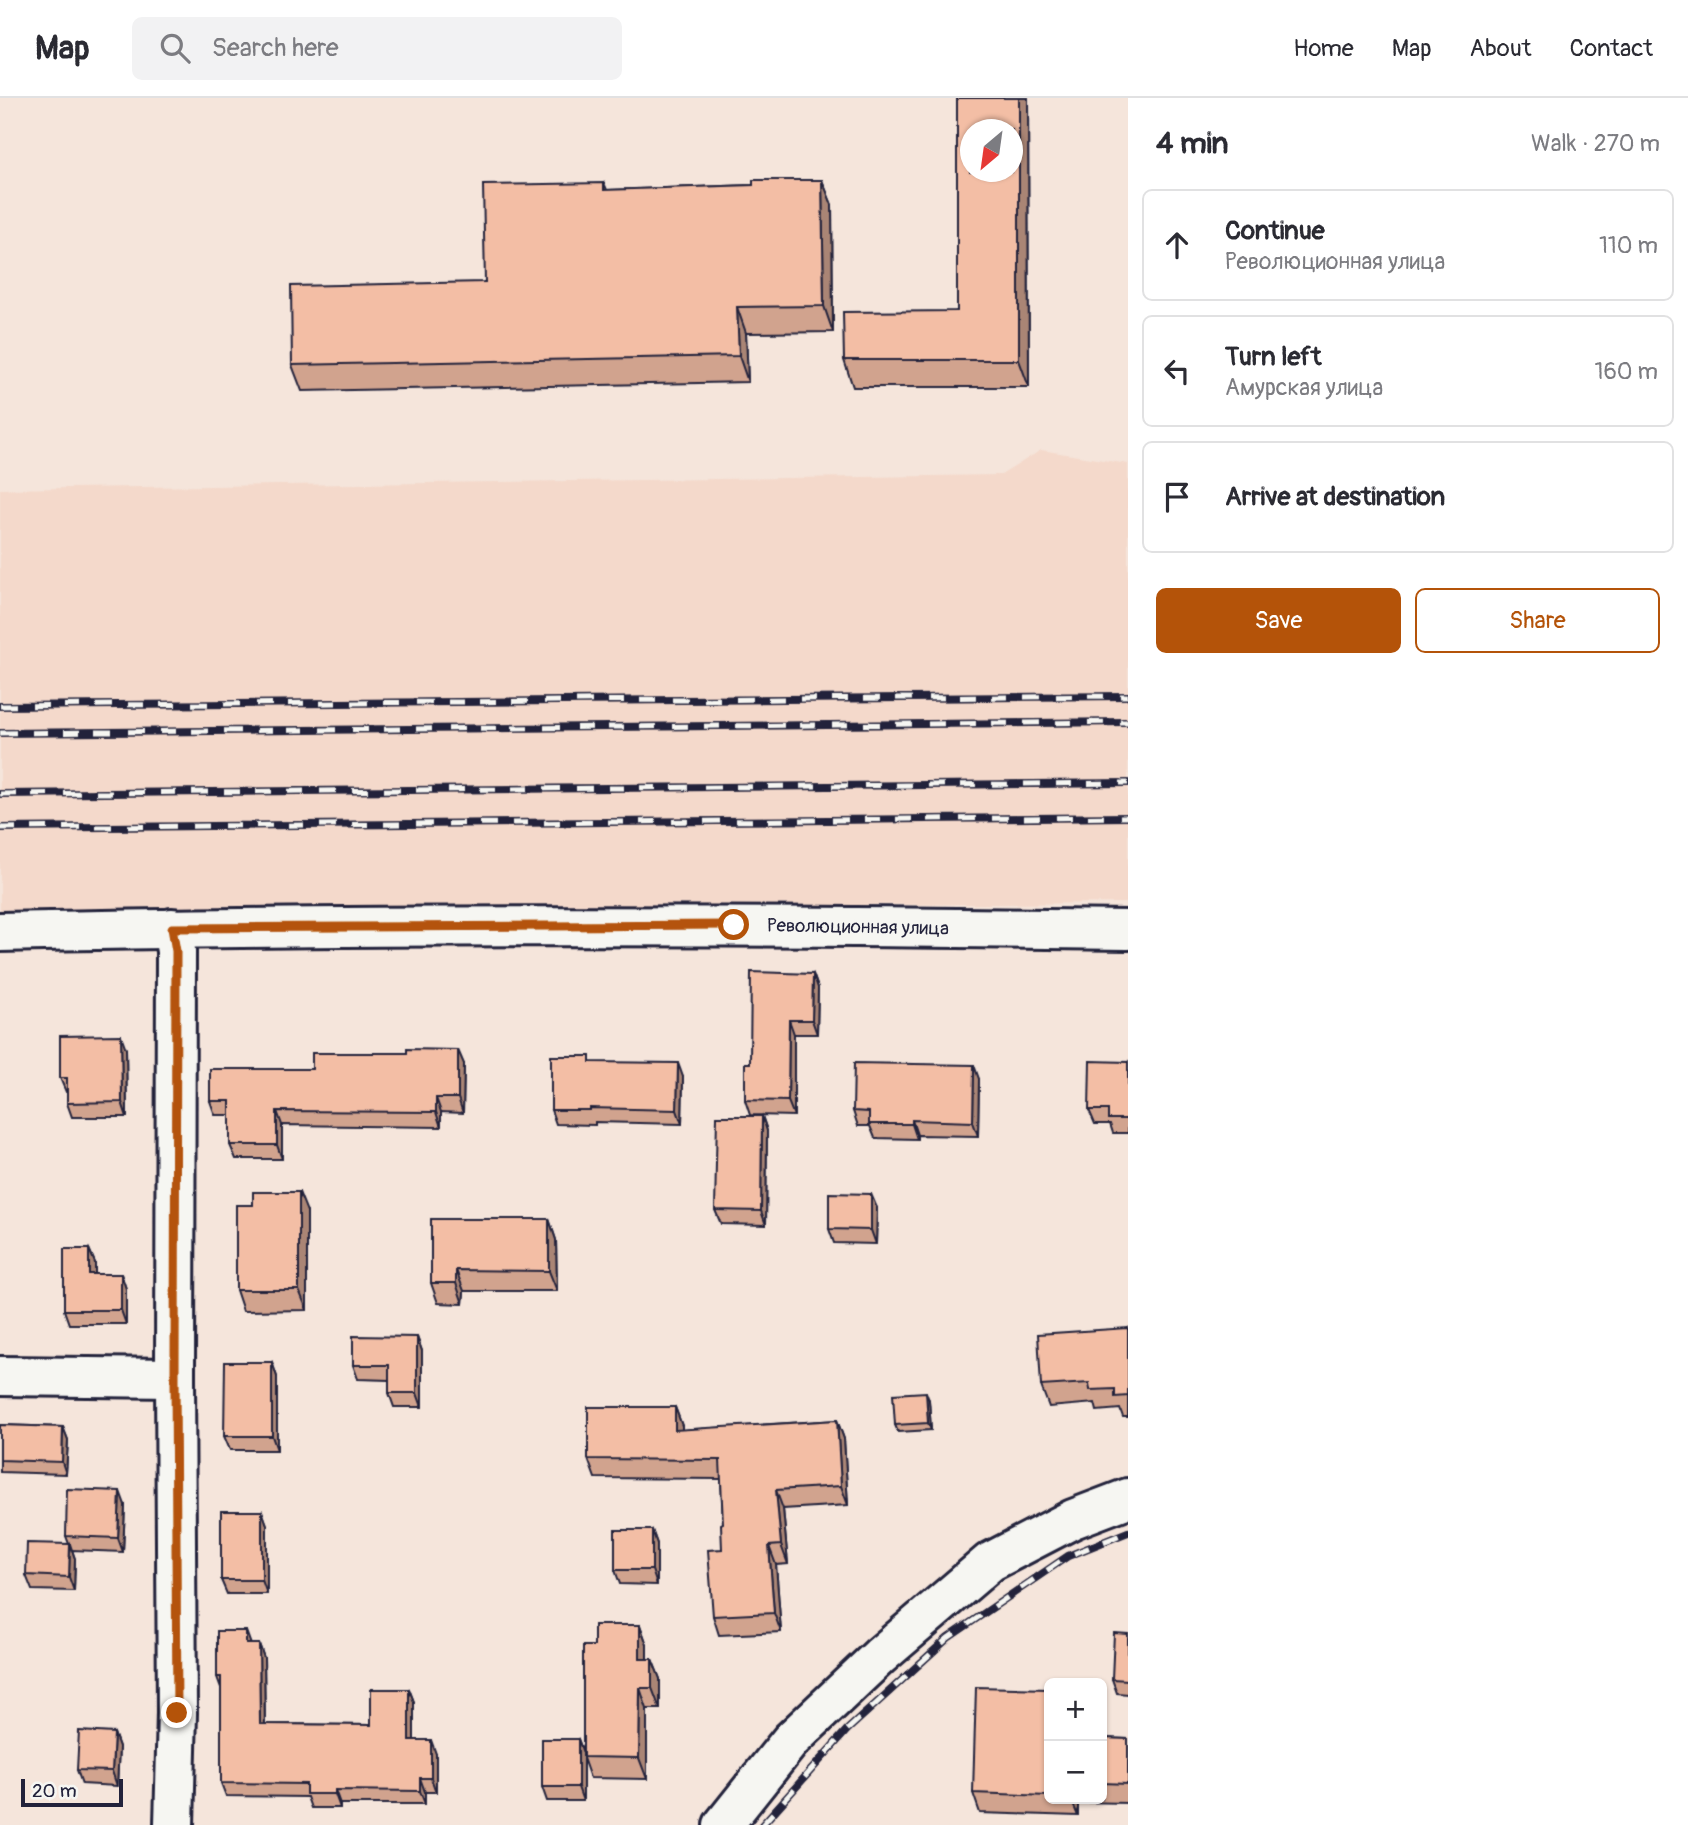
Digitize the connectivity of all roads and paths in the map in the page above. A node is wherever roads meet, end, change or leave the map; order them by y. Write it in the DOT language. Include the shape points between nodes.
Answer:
graph roads {
  1 [pos="172,928"];
  2 [pos="1128,930"];
  3 [pos="0,932"];
  4 [pos="0,1376"];
  5 [pos="175,1378"];
  6 [pos="1128,1497"];
  7 [pos="174,1825"];
  8 [pos="723,1825"];
  1 -- 2 [label="street, Революционная улица" via="734,925"];
  1 -- 3 [label="street, Революционная улица"];
  1 -- 5 [label="street" via="176,951"];
  4 -- 5 [label="street"];
  5 -- 7 [label="street"];
  6 -- 8 [label="street" via="1073,1519 990,1562 791,1740"];
}
